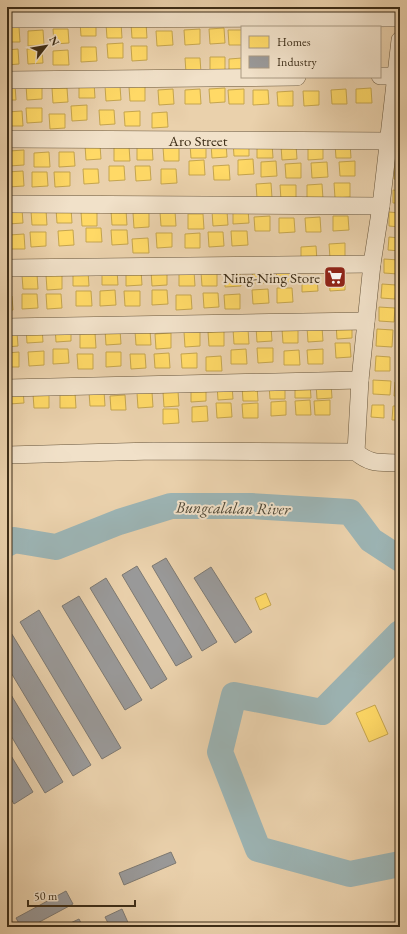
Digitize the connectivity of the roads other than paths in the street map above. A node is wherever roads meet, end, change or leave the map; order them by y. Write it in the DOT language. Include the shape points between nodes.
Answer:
graph roads {
  1 [pos="400,18"];
  2 [pos="7,19"];
  3 [pos="400,40"];
  4 [pos="388,76"];
  5 [pos="241,78"];
  6 [pos="7,80"];
  7 [pos="7,139"];
  8 [pos="392,144"];
  9 [pos="7,204"];
  10 [pos="381,206"];
  11 [pos="372,264"];
  12 [pos="7,268"];
  13 [pos="366,321"];
  14 [pos="7,327"];
  15 [pos="360,380"];
  16 [pos="7,388"];
  17 [pos="356,452"];
  18 [pos="7,455"];
  19 [pos="400,462"];
  1 -- 2 [label="street"];
  3 -- 4 [label="street"];
  4 -- 8 [label="street"];
  5 -- 6 [label="street"];
  7 -- 8 [label="street, Aro Street"];
  8 -- 10 [label="street"];
  9 -- 10 [label="street"];
  10 -- 11 [label="street"];
  11 -- 12 [label="street"];
  11 -- 13 [label="street"];
  13 -- 14 [label="street"];
  13 -- 15 [label="street"];
  15 -- 16 [label="street"];
  15 -- 17 [label="street"];
  17 -- 18 [label="street" via="153,451"];
  17 -- 19 [label="street" via="364,459 375,462"];
}
